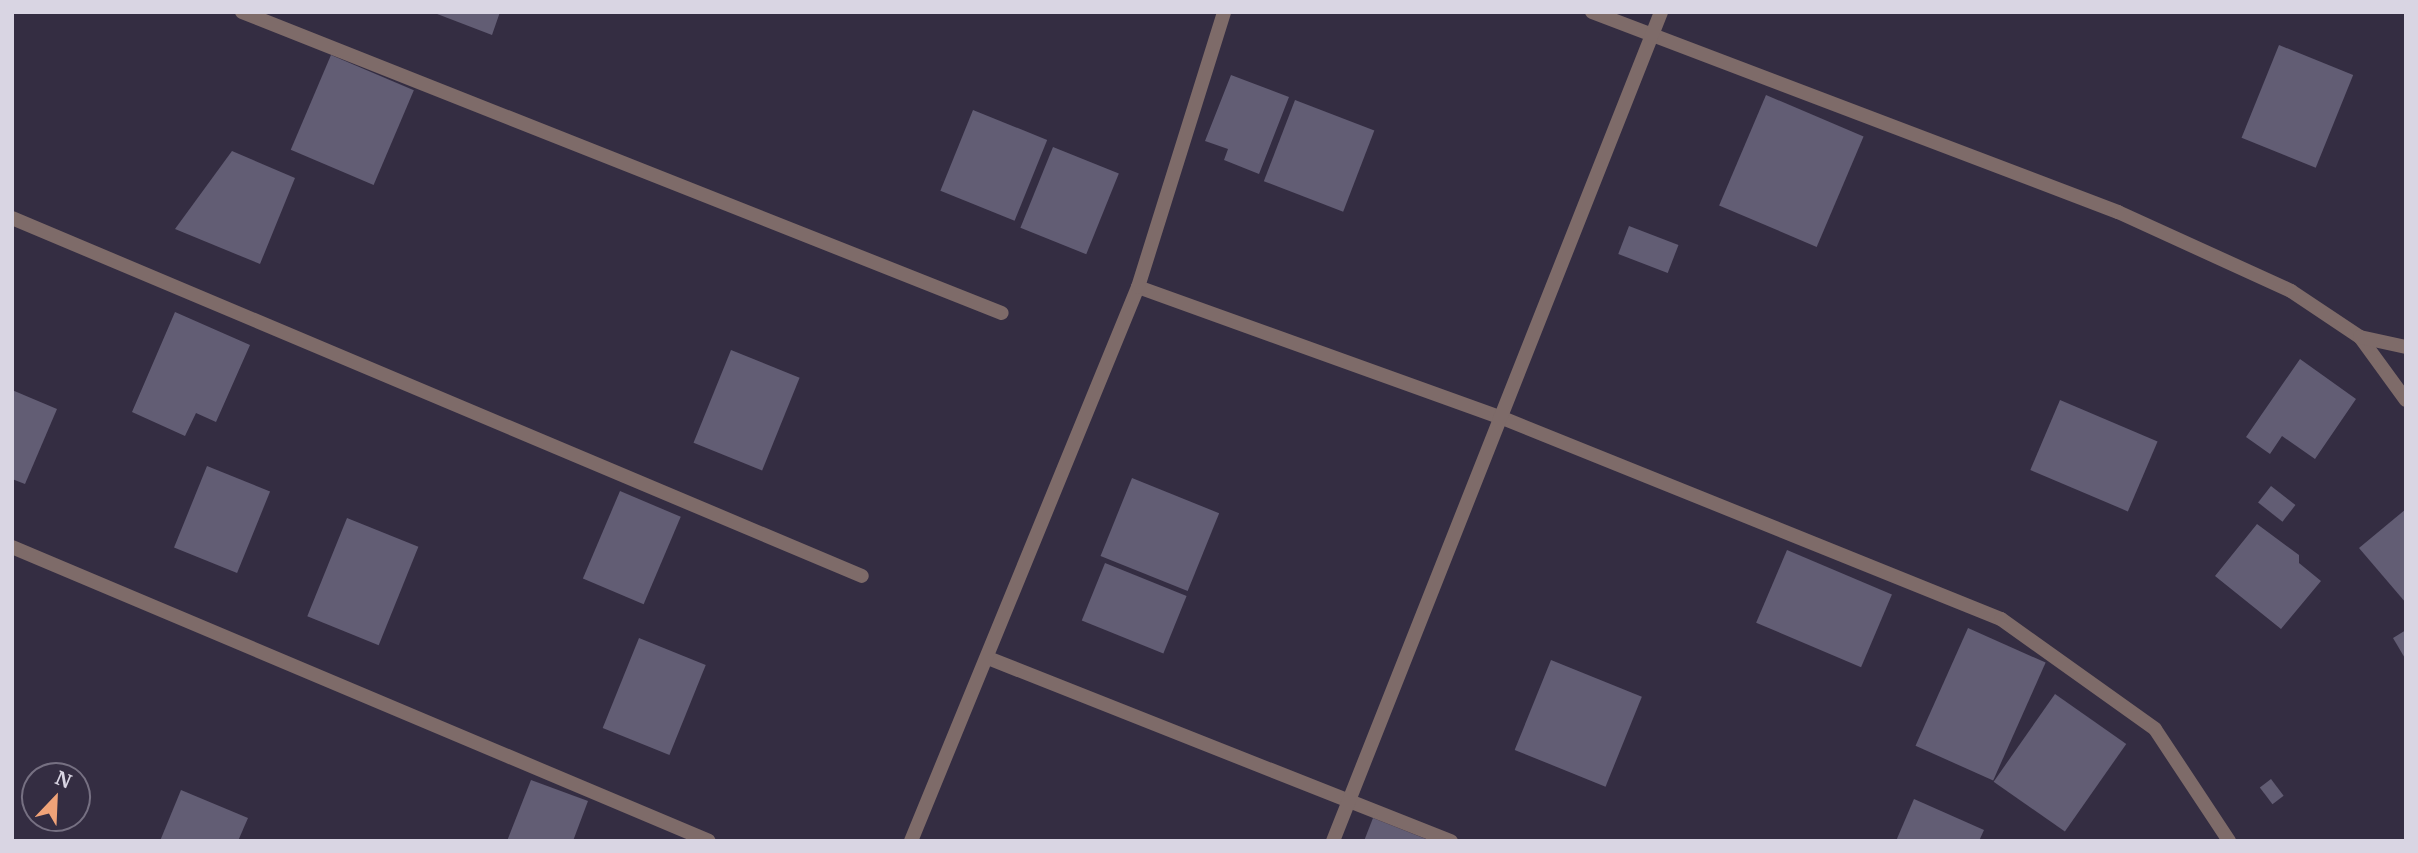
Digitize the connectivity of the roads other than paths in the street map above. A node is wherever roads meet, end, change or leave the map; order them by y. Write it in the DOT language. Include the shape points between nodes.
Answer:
graph roads {
  1 [pos="242,12"];
  2 [pos="1224,12"];
  3 [pos="1592,12"];
  4 [pos="1661,12"];
  5 [pos="1652,35"];
  6 [pos="12,218"];
  7 [pos="1138,287"];
  8 [pos="1002,313"];
  9 [pos="2360,337"];
  10 [pos="2406,347"];
  11 [pos="2406,400"];
  12 [pos="1500,417"];
  13 [pos="12,547"];
  14 [pos="862,576"];
  15 [pos="988,658"];
  16 [pos="1346,802"];
  17 [pos="709,841"];
  18 [pos="911,841"];
  19 [pos="1333,841"];
  20 [pos="1451,841"];
  21 [pos="2230,841"];
  1 -- 8 [label="street"];
  2 -- 7 [label="street"];
  3 -- 5 [label="street"];
  4 -- 5 [label="street"];
  5 -- 9 [label="street" via="2118,212 2291,290"];
  5 -- 12 [label="street"];
  6 -- 14 [label="street" via="83,243"];
  7 -- 12 [label="street"];
  7 -- 15 [label="street"];
  9 -- 10 [label="street"];
  9 -- 11 [label="street"];
  12 -- 16 [label="street"];
  12 -- 21 [label="street" via="2001,619 2155,729"];
  13 -- 17 [label="street"];
  15 -- 16 [label="street"];
  15 -- 18 [label="street"];
  16 -- 19 [label="street"];
  16 -- 20 [label="street"];
}
